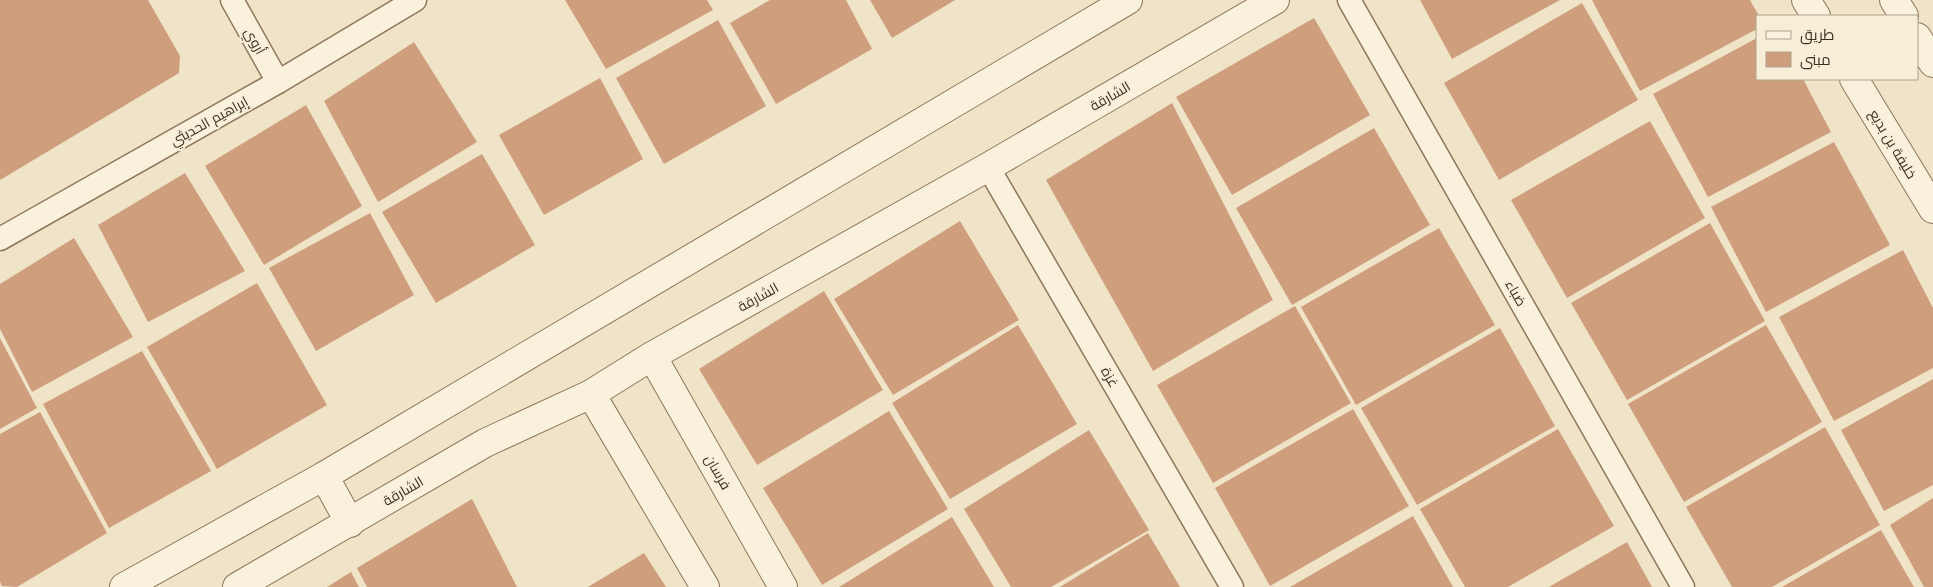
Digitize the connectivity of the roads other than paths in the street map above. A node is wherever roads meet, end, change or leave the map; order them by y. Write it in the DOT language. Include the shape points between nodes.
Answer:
graph roads {
  1 [pos="232,0"];
  2 [pos="415,0"];
  3 [pos="1128,0"];
  4 [pos="1275,0"];
  5 [pos="1349,0"];
  6 [pos="1806,0"];
  7 [pos="1894,0"];
  8 [pos="1815,15"];
  9 [pos="1903,15"];
  10 [pos="1918,39"];
  11 [pos="1933,63"];
  12 [pos="1855,80"];
  13 [pos="278,82"];
  14 [pos="988,167"];
  15 [pos="1933,209"];
  16 [pos="0,239"];
  17 [pos="652,356"];
  18 [pos="591,394"];
  19 [pos="324,476"];
  20 [pos="350,523"];
  21 [pos="124,587"];
  22 [pos="237,587"];
  23 [pos="705,587"];
  24 [pos="783,587"];
  25 [pos="1232,587"];
  26 [pos="1683,587"];
  1 -- 13 [label="street, أروي"];
  2 -- 13 [label="street, إبراهيم الحديثي"];
  3 -- 19 [label="street"];
  4 -- 14 [label="street, الشارقة"];
  5 -- 26 [label="street, ضباء"];
  6 -- 8 [label="street"];
  7 -- 9 [label="street"];
  10 -- 11 [label="street"];
  12 -- 15 [label="street, خليفة بن بديع"];
  13 -- 16 [label="street, إبراهيم الحديثي"];
  14 -- 17 [label="street, الشارقة"];
  14 -- 25 [label="street, غزة"];
  17 -- 18 [label="street, الشارقة"];
  17 -- 24 [label="street, فرسان"];
  18 -- 20 [label="street, الشارقة" via="485,443"];
  18 -- 23 [label="street"];
  19 -- 20 [label="street"];
  19 -- 21 [label="street"];
  20 -- 22 [label="street, الشارقة"];
}
